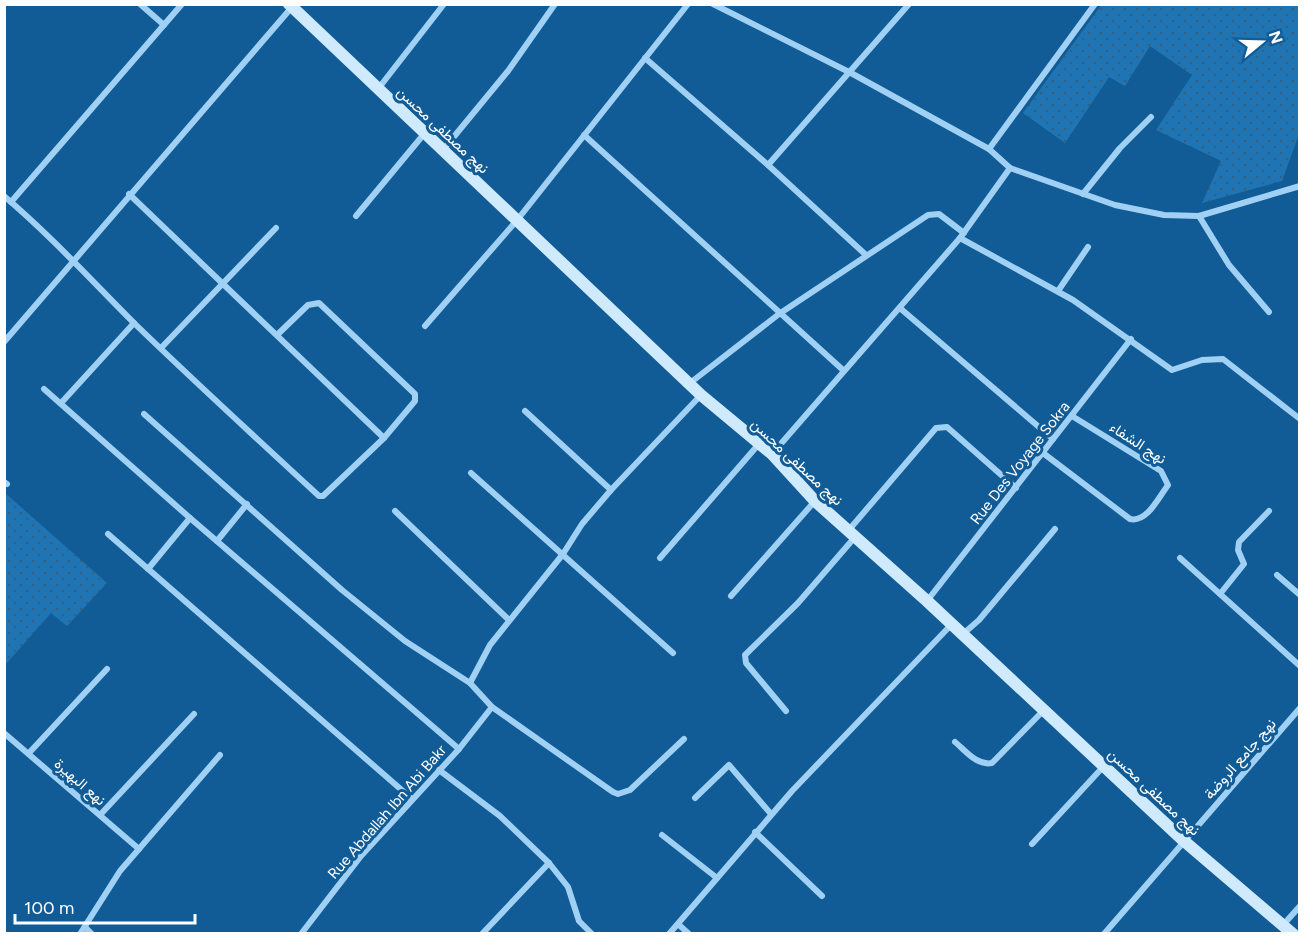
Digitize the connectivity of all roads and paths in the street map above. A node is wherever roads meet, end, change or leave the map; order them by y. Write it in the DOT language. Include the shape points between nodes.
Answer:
graph roads {
  1 [pos="140,4"];
  2 [pos="182,4"];
  3 [pos="444,4"];
  4 [pos="555,4"];
  5 [pos="688,4"];
  6 [pos="713,4"];
  7 [pos="733,4"];
  8 [pos="909,4"];
  9 [pos="1095,4"];
  10 [pos="290,6"];
  11 [pos="728,11"];
  12 [pos="164,25"];
  13 [pos="645,58"];
  14 [pos="851,73"];
  15 [pos="378,88"];
  16 [pos="1151,117"];
  17 [pos="424,134"];
  18 [pos="584,135"];
  19 [pos="989,149"];
  20 [pos="443,150"];
  21 [pos="768,165"];
  22 [pos="1010,168"];
  23 [pos="1299,187"];
  24 [pos="129,194"];
  25 [pos="1083,194"];
  26 [pos="4,196"];
  27 [pos="11,202"];
  28 [pos="356,216"];
  29 [pos="1199,216"];
  30 [pos="518,219"];
  31 [pos="276,228"];
  32 [pos="962,236"];
  33 [pos="1088,248"];
  34 [pos="866,255"];
  35 [pos="76,261"];
  36 [pos="221,284"];
  37 [pos="1058,291"];
  38 [pos="901,309"];
  39 [pos="1269,312"];
  40 [pos="779,314"];
  41 [pos="134,323"];
  42 [pos="425,326"];
  43 [pos="277,335"];
  44 [pos="1131,339"];
  45 [pos="4,342"];
  46 [pos="161,348"];
  47 [pos="843,370"];
  48 [pos="690,383"];
  49 [pos="44,389"];
  50 [pos="701,394"];
  51 [pos="62,402"];
  52 [pos="525,411"];
  53 [pos="144,414"];
  54 [pos="1072,416"];
  55 [pos="1299,419"];
  56 [pos="384,438"];
  57 [pos="1053,439"];
  58 [pos="758,445"];
  59 [pos="1043,453"];
  60 [pos="772,454"];
  61 [pos="471,473"];
  62 [pos="1016,488"];
  63 [pos="610,490"];
  64 [pos="815,501"];
  65 [pos="247,504"];
  66 [pos="1269,510"];
  67 [pos="395,511"];
  68 [pos="190,518"];
  69 [pos="1055,529"];
  70 [pos="108,534"];
  71 [pos="852,534"];
  72 [pos="217,541"];
  73 [pos="562,554"];
  74 [pos="660,558"];
  75 [pos="1179,558"];
  76 [pos="148,569"];
  77 [pos="1277,575"];
  78 [pos="1220,594"];
  79 [pos="1299,595"];
  80 [pos="731,596"];
  81 [pos="927,601"];
  82 [pos="509,620"];
  83 [pos="951,625"];
  84 [pos="962,634"];
  85 [pos="673,653"];
  86 [pos="1299,666"];
  87 [pos="107,669"];
  88 [pos="470,683"];
  89 [pos="492,707"];
  90 [pos="1299,708"];
  91 [pos="1044,710"];
  92 [pos="786,711"];
  93 [pos="194,714"];
  94 [pos="4,733"];
  95 [pos="684,739"];
  96 [pos="955,742"];
  97 [pos="459,749"];
  98 [pos="29,753"];
  99 [pos="220,755"];
  100 [pos="1104,766"];
  101 [pos="440,770"];
  102 [pos="695,798"];
  103 [pos="411,799"];
  104 [pos="99,814"];
  105 [pos="771,814"];
  106 [pos="755,832"];
  107 [pos="662,835"];
  108 [pos="1184,841"];
  109 [pos="1032,844"];
  110 [pos="139,849"];
  111 [pos="549,863"];
  112 [pos="717,878"];
  113 [pos="822,896"];
  114 [pos="1299,906"];
  115 [pos="678,924"];
  116 [pos="85,927"];
  117 [pos="1288,929"];
  118 [pos="80,933"];
  119 [pos="93,933"];
  120 [pos="301,933"];
  121 [pos="482,933"];
  122 [pos="592,933"];
  123 [pos="669,933"];
  124 [pos="689,933"];
  125 [pos="1104,933"];
  1 -- 12 [label="street"];
  2 -- 12 [label="street"];
  3 -- 15 [label="street"];
  4 -- 20 [label="street" via="508,71"];
  5 -- 13 [label="street"];
  6 -- 11 [label="street"];
  7 -- 11 [label="street"];
  8 -- 14 [label="street"];
  9 -- 19 [label="street"];
  10 -- 15 [label="main road, نهج مصطفى محسن"];
  10 -- 24 [label="street"];
  11 -- 14 [label="street"];
  12 -- 27 [label="street"];
  13 -- 18 [label="street"];
  13 -- 21 [label="street"];
  14 -- 19 [label="street"];
  14 -- 21 [label="street"];
  15 -- 17 [label="main road, نهج مصطفى محسن"];
  16 -- 25 [label="street"];
  17 -- 20 [label="main road, نهج مصطفى محسن"];
  17 -- 28 [label="street"];
  18 -- 30 [label="street"];
  18 -- 40 [label="street"];
  19 -- 22 [label="street"];
  20 -- 30 [label="main road, نهج مصطفى محسن"];
  21 -- 34 [label="street"];
  22 -- 25 [label="street"];
  22 -- 32 [label="street"];
  23 -- 29 [label="street"];
  24 -- 35 [label="street"];
  24 -- 36 [label="street"];
  25 -- 29 [label="street" via="1138,211"];
  26 -- 27 [label="street"];
  27 -- 35 [label="street"];
  29 -- 39 [label="street" via="1229,265"];
  30 -- 42 [label="street"];
  30 -- 48 [label="main road, نهج مصطفى محسن"];
  31 -- 36 [label="street"];
  32 -- 34 [label="street" via="933,213"];
  32 -- 37 [label="street"];
  32 -- 38 [label="street"];
  33 -- 37 [label="street"];
  34 -- 40 [label="street"];
  35 -- 41 [label="street"];
  35 -- 45 [label="street"];
  36 -- 43 [label="street"];
  36 -- 46 [label="street"];
  37 -- 44 [label="street"];
  38 -- 47 [label="street"];
  38 -- 57 [label="street"];
  40 -- 47 [label="street"];
  40 -- 48 [label="street"];
  41 -- 46 [label="street"];
  41 -- 51 [label="street"];
  43 -- 56 [label="street"];
  43 -- 56 [label="street" via="308,305 319,303 416,394 415,401"];
  44 -- 54 [label="street, Rue Des Voyage Sokra"];
  44 -- 55 [label="street" via="1172,370 1202,360 1223,359"];
  46 -- 56 [label="street" via="319,496 327,495"];
  47 -- 60 [label="street"];
  48 -- 50 [label="main road, نهج مصطفى محسن"];
  49 -- 51 [label="street"];
  50 -- 58 [label="main road, نهج مصطفى محسن"];
  50 -- 63 [label="street"];
  51 -- 68 [label="street"];
  52 -- 63 [label="street"];
  53 -- 65 [label="street"];
  54 -- 57 [label="street, Rue Des Voyage Sokra"];
  54 -- 59 [label="street, نهج الشفاء" via="1161,471 1168,486 1144,517 1130,519"];
  57 -- 59 [label="street, Rue Des Voyage Sokra"];
  58 -- 60 [label="main road, نهج مصطفى محسن"];
  58 -- 74 [label="street"];
  59 -- 62 [label="street, Rue Des Voyage Sokra"];
  60 -- 64 [label="main road, نهج مصطفى محسن"];
  61 -- 73 [label="street"];
  62 -- 71 [label="street" via="947,427 941,426"];
  62 -- 81 [label="street, Rue Des Voyage Sokra"];
  63 -- 73 [label="street"];
  64 -- 71 [label="main road, نهج مصطفى محسن"];
  64 -- 80 [label="street"];
  65 -- 72 [label="street"];
  65 -- 88 [label="street" via="405,641"];
  66 -- 78 [label="street" via="1239,542 1244,564"];
  67 -- 82 [label="street"];
  68 -- 72 [label="street"];
  68 -- 76 [label="street"];
  69 -- 84 [label="street" via="979,620"];
  70 -- 76 [label="street"];
  71 -- 81 [label="main road, نهج مصطفى محسن"];
  71 -- 92 [label="street" via="798,603 745,655 746,663"];
  72 -- 97 [label="street"];
  73 -- 82 [label="street"];
  73 -- 85 [label="street"];
  75 -- 78 [label="street"];
  76 -- 103 [label="street"];
  77 -- 79 [label="street"];
  78 -- 86 [label="street"];
  81 -- 83 [label="main road, نهج مصطفى محسن"];
  82 -- 88 [label="street"];
  83 -- 84 [label="main road, نهج مصطفى محسن"];
  83 -- 105 [label="street"];
  84 -- 91 [label="main road, نهج مصطفى محسن"];
  87 -- 98 [label="street"];
  88 -- 89 [label="street"];
  89 -- 95 [label="street" via="618,794 630,790"];
  89 -- 97 [label="street, Rue Abdallah Ibn Abi Bakr"];
  90 -- 108 [label="street, نهج جامع الروضة"];
  91 -- 96 [label="street" via="992,763 977,761"];
  91 -- 100 [label="main road, نهج مصطفى محسن"];
  93 -- 104 [label="street"];
  94 -- 98 [label="street, نهع البهيرة"];
  97 -- 101 [label="street, Rue Abdallah Ibn Abi Bakr"];
  98 -- 104 [label="street, نهع البهيرة"];
  99 -- 110 [label="street"];
  100 -- 108 [label="main road, نهج مصطفى محسن"];
  100 -- 109 [label="street"];
  101 -- 103 [label="street, Rue Abdallah Ibn Abi Bakr"];
  101 -- 111 [label="street" via="500,816"];
  102 -- 105 [label="street" via="729,765"];
  103 -- 120 [label="street, Rue Abdallah Ibn Abi Bakr"];
  104 -- 110 [label="street, نهع البهيرة"];
  105 -- 106 [label="street"];
  106 -- 112 [label="street"];
  106 -- 113 [label="street"];
  107 -- 112 [label="street"];
  108 -- 117 [label="main road, نهج مصطفى محسن"];
  108 -- 125 [label="street, نهج جامع الروضة"];
  110 -- 116 [label="street" via="120,871"];
  111 -- 121 [label="street"];
  111 -- 122 [label="street" via="568,887 579,921"];
  112 -- 115 [label="street"];
  114 -- 117 [label="street"];
  115 -- 123 [label="street"];
  115 -- 124 [label="street"];
  116 -- 118 [label="street"];
  116 -- 119 [label="street"];
}
